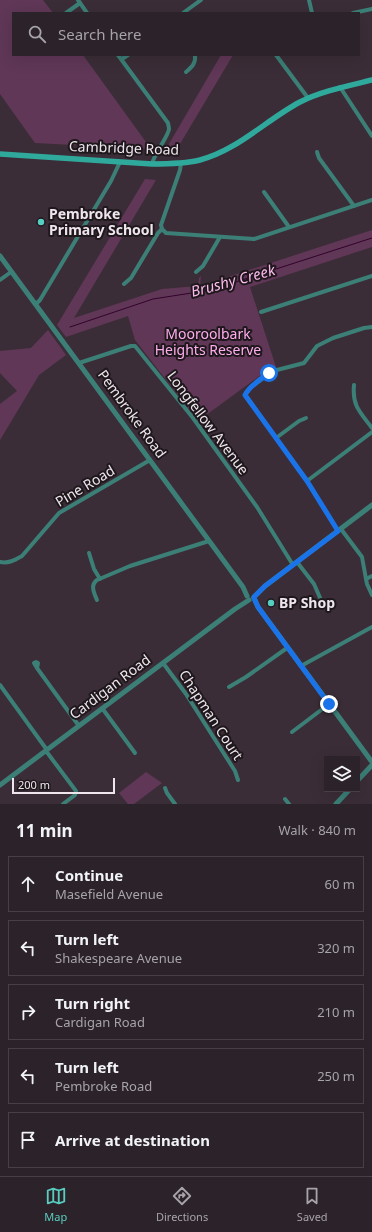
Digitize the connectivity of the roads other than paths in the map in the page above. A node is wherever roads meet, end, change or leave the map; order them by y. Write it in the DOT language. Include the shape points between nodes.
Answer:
graph roads {
  1 [pos="201,0"];
  2 [pos="309,0"];
  3 [pos="79,2"];
  4 [pos="372,9"];
  5 [pos="67,12"];
  6 [pos="86,12"];
  7 [pos="184,12"];
  8 [pos="312,12"];
  9 [pos="358,12"];
  10 [pos="119,56"];
  11 [pos="127,56"];
  12 [pos="195,56"];
  13 [pos="277,56"];
  14 [pos="122,60"];
  15 [pos="186,72"];
  16 [pos="372,80"];
  17 [pos="340,87"];
  18 [pos="308,98"];
  19 [pos="372,136"];
  20 [pos="317,152"];
  21 [pos="0,154"];
  22 [pos="120,162"];
  23 [pos="181,163"];
  24 [pos="152,164"];
  25 [pos="264,192"];
  26 [pos="372,200"];
  27 [pos="354,206"];
  28 [pos="289,227"];
  29 [pos="162,229"];
  30 [pos="220,237"];
  31 [pos="0,256"];
  32 [pos="11,272"];
  33 [pos="196,272"];
  34 [pos="372,276"];
  35 [pos="0,280"];
  36 [pos="124,284"];
  37 [pos="36,304"];
  38 [pos="261,312"];
  39 [pos="372,327"];
  40 [pos="79,363"];
  41 [pos="354,385"];
  42 [pos="306,418"];
  43 [pos="372,428"];
  44 [pos="372,432"];
  45 [pos="276,438"];
  46 [pos="150,460"];
  47 [pos="307,481"];
  48 [pos="372,505"];
  49 [pos="339,530"];
  50 [pos="209,541"];
  51 [pos="89,554"];
  52 [pos="0,562"];
  53 [pos="295,564"];
  54 [pos="372,576"];
  55 [pos="100,579"];
  56 [pos="366,579"];
  57 [pos="372,595"];
  58 [pos="251,597"];
  59 [pos="97,600"];
  60 [pos="321,600"];
  61 [pos="372,627"];
  62 [pos="287,648"];
  63 [pos="163,663"];
  64 [pos="301,666"];
  65 [pos="37,668"];
  66 [pos="0,685"];
  67 [pos="229,687"];
  68 [pos="329,704"];
  69 [pos="102,708"];
  70 [pos="79,726"];
  71 [pos="292,732"];
  72 [pos="47,750"];
  73 [pos="135,754"];
  74 [pos="372,764"];
  75 [pos="360,778"];
  76 [pos="238,780"];
  77 [pos="0,785"];
  78 [pos="165,788"];
  79 [pos="347,792"];
  80 [pos="285,798"];
  81 [pos="63,804"];
  82 [pos="175,804"];
  83 [pos="289,804"];
  84 [pos="336,804"];
  1 -- 7 [label="street"];
  2 -- 8 [label="street"];
  3 -- 5 [label="street"];
  3 -- 6 [label="street"];
  4 -- 9 [label="street"];
  10 -- 14 [label="street"];
  11 -- 14 [label="street"];
  12 -- 15 [label="street" via="196,60"];
  13 -- 18 [label="street"];
  14 -- 24 [label="street" via="168,123 168,133"];
  16 -- 17 [label="main road, Cambridge Road"];
  17 -- 18 [label="main road, Cambridge Road"];
  17 -- 19 [label="street"];
  18 -- 23 [label="main road, Cambridge Road" via="230,148 201,160"];
  20 -- 27 [label="street"];
  21 -- 22 [label="main road, Cambridge Road"];
  22 -- 24 [label="main road, Cambridge Road"];
  22 -- 37 [label="street"];
  23 -- 24 [label="main road, Cambridge Road"];
  23 -- 29 [label="street"];
  25 -- 28 [label="street"];
  26 -- 27 [label="street"];
  27 -- 28 [label="street"];
  28 -- 30 [label="street" via="254,239"];
  29 -- 30 [label="street" via="169,234"];
  29 -- 36 [label="street"];
  30 -- 33 [label="street" via="203,266"];
  31 -- 32 [label="street, Pembroke Road"];
  32 -- 35 [label="street"];
  32 -- 37 [label="street, Pembroke Road"];
  34 -- 38 [label="street"];
  37 -- 40 [label="street, Pembroke Road"];
  39 -- 45 [label="street" via="333,338 317,346 304,363 273,370 246,392 245,395"];
  40 -- 46 [label="street, Pembroke Road"];
  40 -- 53 [label="street, Longfellow Avenue" via="135,346 193,418"];
  41 -- 43 [label="street" via="355,406"];
  42 -- 45 [label="street"];
  44 -- 47 [label="street"];
  45 -- 47 [label="street"];
  46 -- 50 [label="street, Pembroke Road"];
  46 -- 52 [label="street, Pine Road" via="59,513 22,556 6,563"];
  47 -- 49 [label="street"];
  48 -- 49 [label="street, Cardigan Road"];
  49 -- 53 [label="street, Cardigan Road"];
  49 -- 56 [label="street" via="362,557"];
  50 -- 55 [label="street" via="130,566"];
  50 -- 58 [label="street, Pembroke Road"];
  51 -- 55 [label="street"];
  53 -- 58 [label="street, Cardigan Road"];
  53 -- 60 [label="street" via="314,584"];
  54 -- 56 [label="street"];
  55 -- 59 [label="street" via="94,582 93,586"];
  56 -- 57 [label="street"];
  58 -- 62 [label="street, Pembroke Road"];
  58 -- 63 [label="street, Cardigan Road"];
  61 -- 64 [label="street"];
  62 -- 64 [label="street, Pembroke Road"];
  62 -- 67 [label="street"];
  63 -- 69 [label="street, Cardigan Road"];
  63 -- 76 [label="street, Chapman Court" via="190,701"];
  64 -- 68 [label="street, Pembroke Road"];
  65 -- 70 [label="street"];
  66 -- 72 [label="street"];
  68 -- 71 [label="street"];
  68 -- 74 [label="street, Pembroke Road"];
  69 -- 70 [label="street, Cardigan Road"];
  69 -- 73 [label="street"];
  70 -- 72 [label="street, Cardigan Road"];
  72 -- 77 [label="street, Cardigan Road"];
  72 -- 81 [label="street" via="76,791 75,795"];
  74 -- 75 [label="street"];
  78 -- 82 [label="street"];
  79 -- 84 [label="street"];
  80 -- 83 [label="street"];
}
